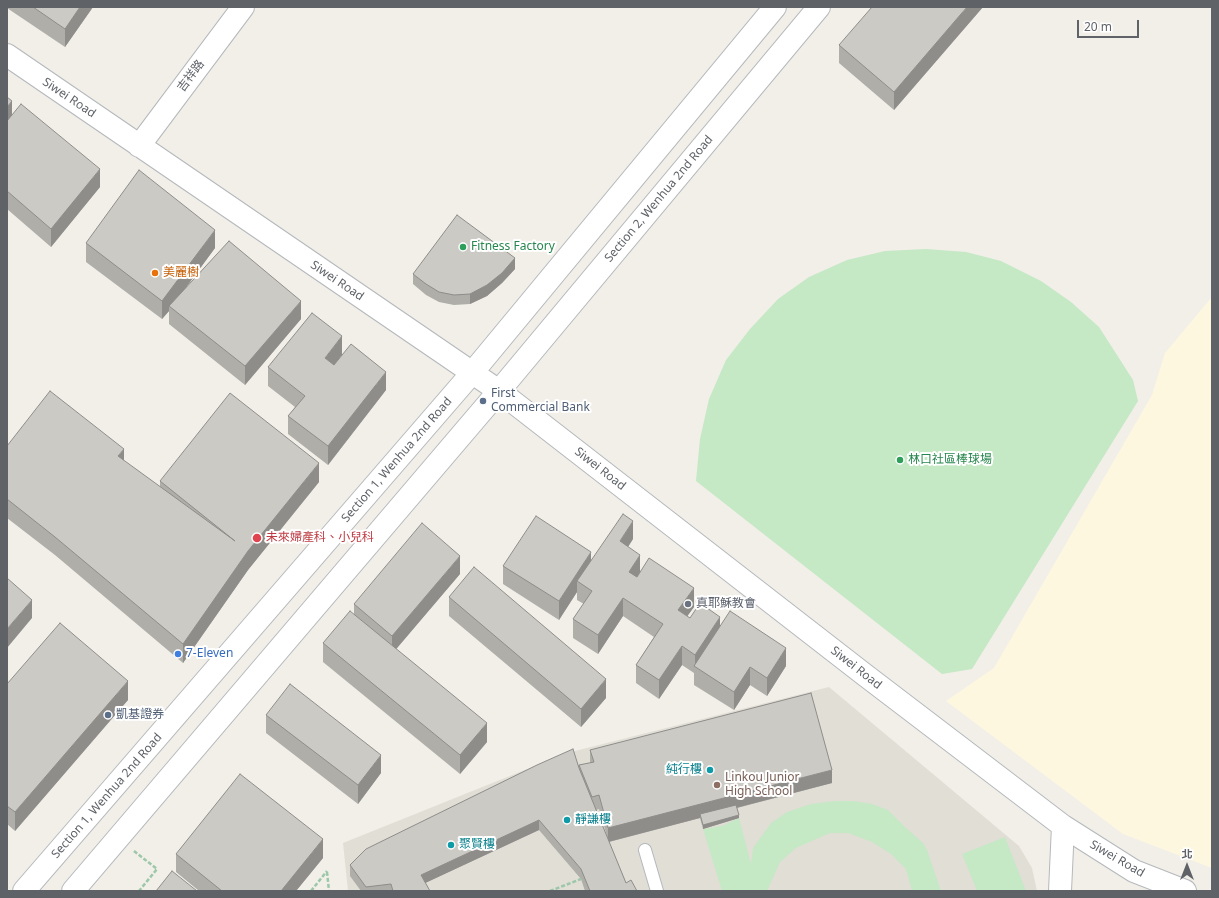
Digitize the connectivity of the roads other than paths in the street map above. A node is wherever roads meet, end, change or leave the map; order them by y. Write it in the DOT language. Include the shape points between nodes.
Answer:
graph roads {
  1 [pos="243,7"];
  2 [pos="775,7"];
  3 [pos="819,7"];
  4 [pos="7,55"];
  5 [pos="139,146"];
  6 [pos="472,373"];
  7 [pos="499,391"];
  8 [pos="1063,826"];
  9 [pos="645,850"];
  10 [pos="24,891"];
  11 [pos="73,891"];
  12 [pos="657,891"];
  13 [pos="1060,891"];
  14 [pos="1185,891"];
  1 -- 5 [label="street, 吉祥路"];
  2 -- 6 [label="street"];
  3 -- 7 [label="street, Section 2, Wenhua 2nd Road"];
  4 -- 5 [label="street, Siwei Road"];
  5 -- 6 [label="street, Siwei Road"];
  6 -- 7 [label="street, Siwei Road"];
  6 -- 10 [label="street, Section 1, Wenhua 2nd Road"];
  7 -- 8 [label="street, Siwei Road"];
  7 -- 11 [label="street"];
  8 -- 13 [label="street"];
  8 -- 14 [label="street, Siwei Road" via="1134,872"];
  9 -- 12 [label="lane"];
}
